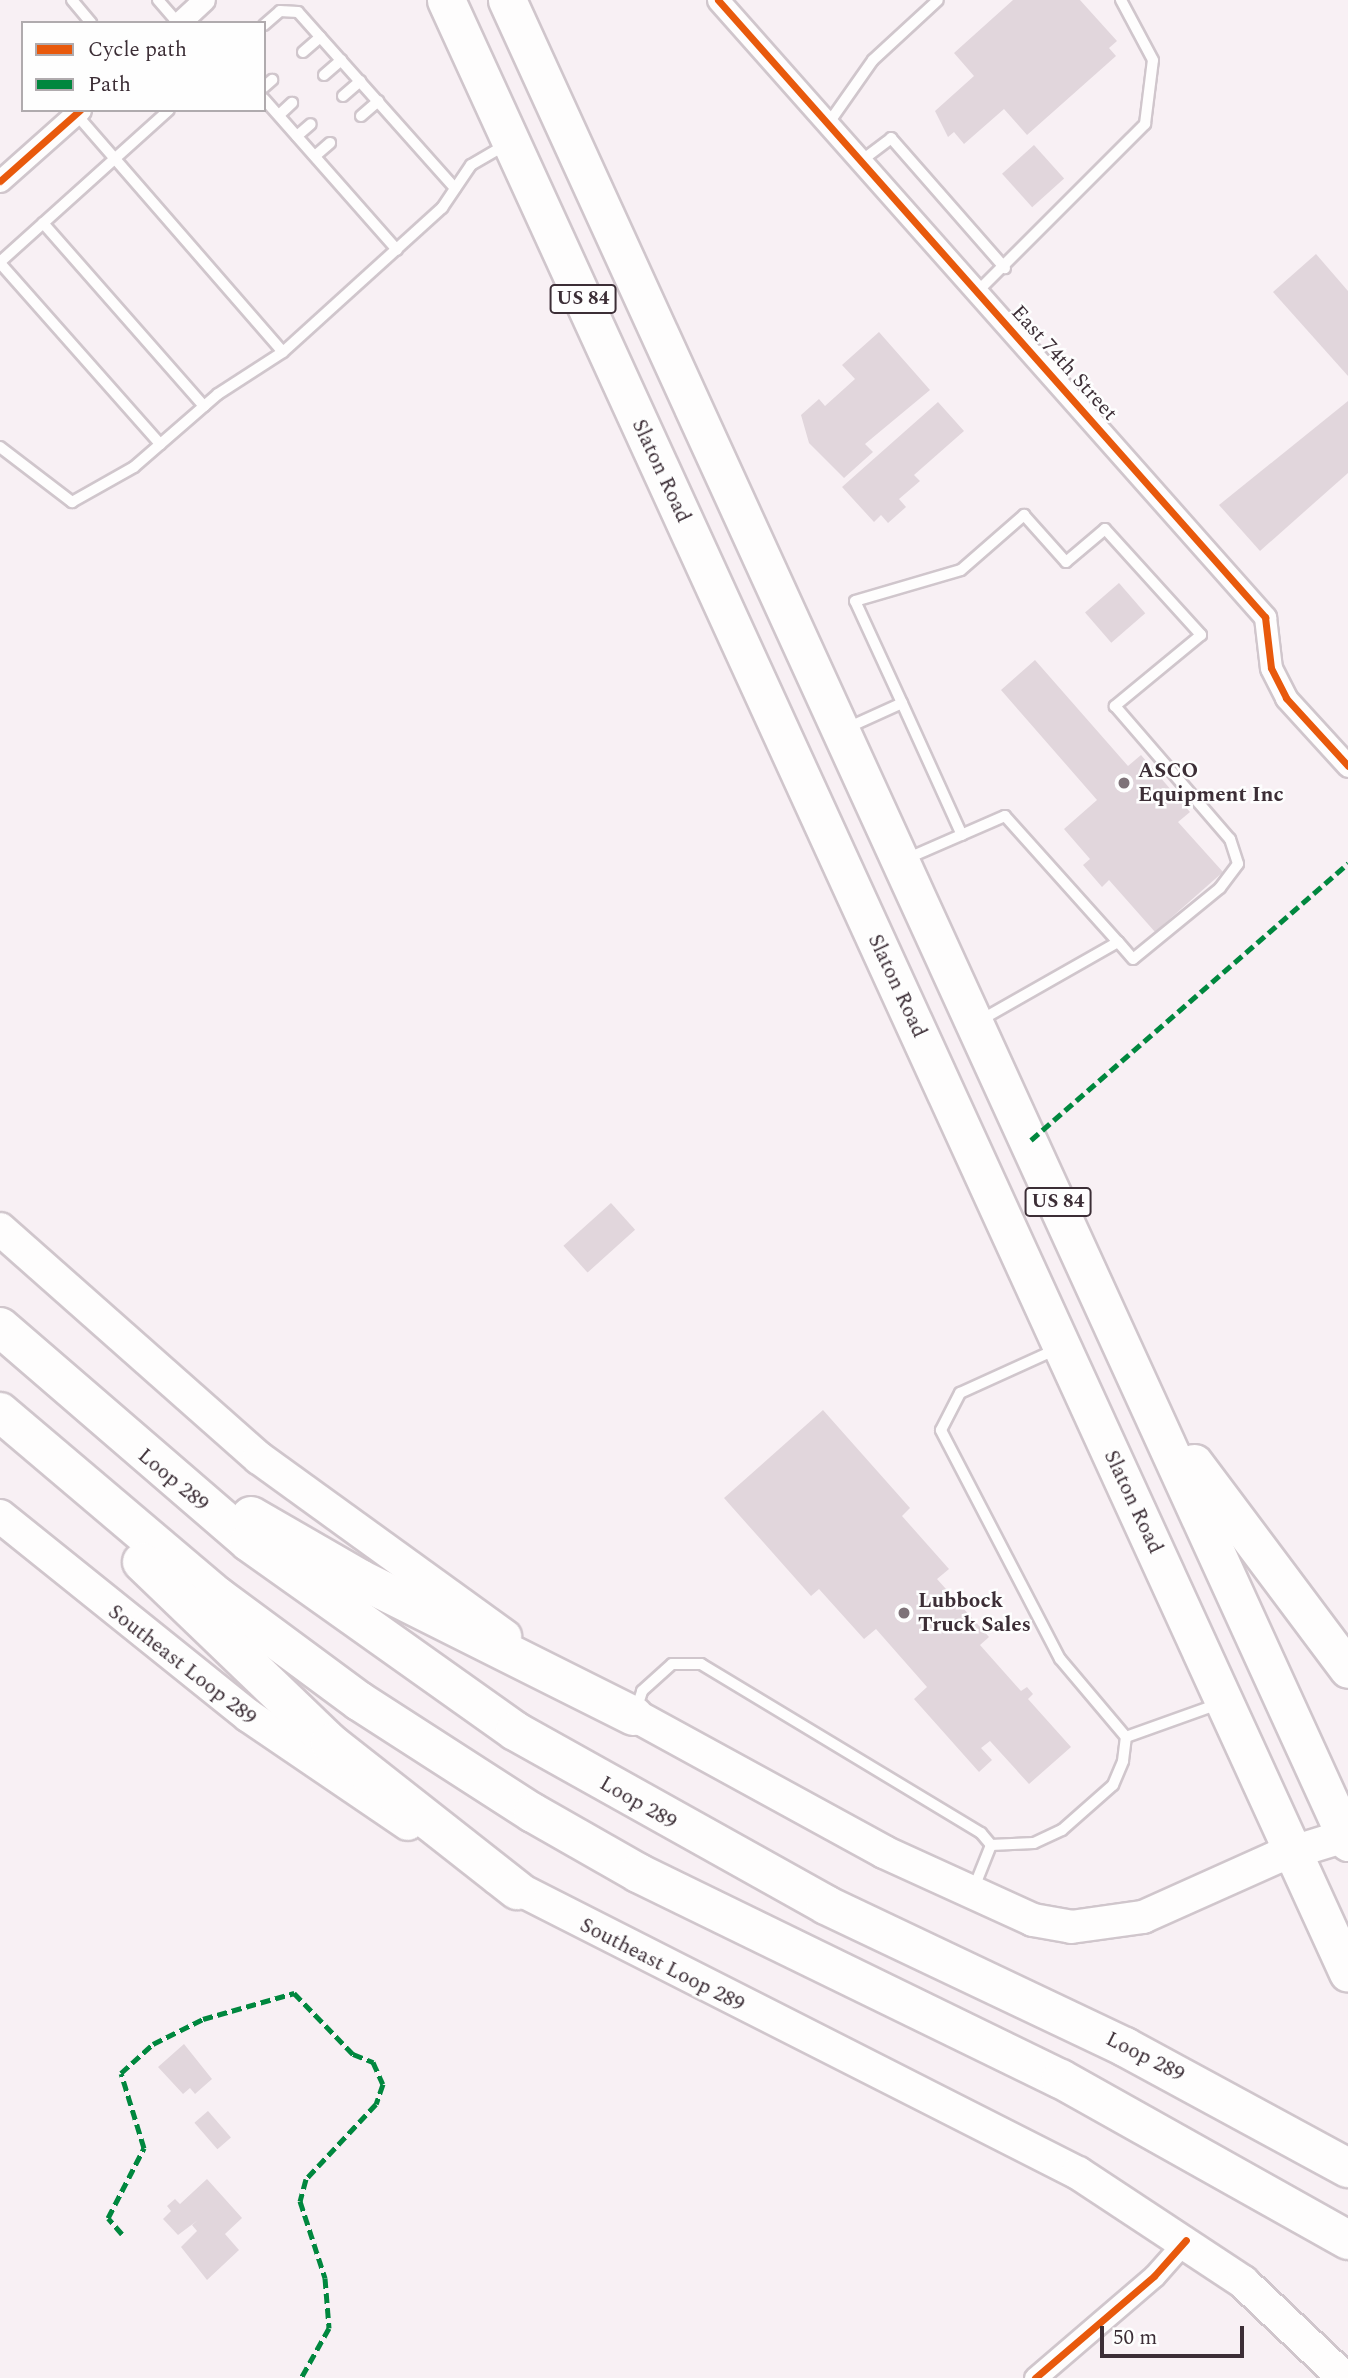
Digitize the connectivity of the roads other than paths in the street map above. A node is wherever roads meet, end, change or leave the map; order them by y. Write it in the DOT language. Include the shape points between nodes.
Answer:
graph roads {
  1 [pos="72,0"];
  2 [pos="158,0"];
  3 [pos="204,0"];
  4 [pos="446,0"];
  5 [pos="507,0"];
  6 [pos="718,0"];
  7 [pos="938,0"];
  8 [pos="1121,0"];
  9 [pos="90,21"];
  10 [pos="185,21"];
  11 [pos="266,23"];
  12 [pos="320,37"];
  13 [pos="303,52"];
  14 [pos="341,60"];
  15 [pos="324,75"];
  16 [pos="360,81"];
  17 [pos="343,96"];
  18 [pos="266,101"];
  19 [pos="378,101"];
  20 [pos="292,103"];
  21 [pos="78,112"];
  22 [pos="167,112"];
  23 [pos="278,116"];
  24 [pos="361,116"];
  25 [pos="311,124"];
  26 [pos="828,124"];
  27 [pos="297,136"];
  28 [pos="511,141"];
  29 [pos="330,143"];
  30 [pos="315,156"];
  31 [pos="115,159"];
  32 [pos="861,161"];
  33 [pos="0,181"];
  34 [pos="456,188"];
  35 [pos="43,223"];
  36 [pos="397,250"];
  37 [pos="0,262"];
  38 [pos="1005,268"];
  39 [pos="977,292"];
  40 [pos="283,352"];
  41 [pos="204,406"];
  42 [pos="160,444"];
  43 [pos="0,447"];
  44 [pos="902,703"];
  45 [pos="849,744"];
  46 [pos="1348,766"];
  47 [pos="801,776"];
  48 [pos="962,835"];
  49 [pos="902,860"];
  50 [pos="1118,942"];
  51 [pos="977,1022"];
  52 [pos="0,1228"];
  53 [pos="0,1306"];
  54 [pos="0,1327"];
  55 [pos="1121,1344"];
  56 [pos="1062,1347"];
  57 [pos="0,1413"];
  58 [pos="0,1516"];
  59 [pos="1348,1669"];
  60 [pos="1224,1702"];
  61 [pos="634,1716"];
  62 [pos="1126,1737"];
  63 [pos="1347,1837"];
  64 [pos="991,1845"];
  65 [pos="1293,1853"];
  66 [pos="517,1890"];
  67 [pos="971,1893"];
  68 [pos="1348,1973"];
  69 [pos="1348,2168"];
  70 [pos="1186,2240"];
  71 [pos="1348,2240"];
  72 [pos="1035,2378"];
  73 [pos="1344,2378"];
  1 -- 9 [label="lane"];
  2 -- 10 [label="lane"];
  3 -- 10 [label="street"];
  4 -- 28 [label="highway, Slaton Road / US 84"];
  5 -- 45 [label="highway, US 84"];
  6 -- 26 [label="street, East 74th Street"];
  7 -- 26 [label="lane" via="873,60"];
  8 -- 38 [label="lane" via="1153,60 1145,124"];
  11 -- 12 [label="lane" via="280,11 298,12"];
  12 -- 13 [label="lane"];
  12 -- 14 [label="lane"];
  14 -- 15 [label="lane"];
  14 -- 16 [label="lane"];
  16 -- 17 [label="lane"];
  16 -- 19 [label="lane"];
  18 -- 23 [label="lane"];
  19 -- 24 [label="lane"];
  19 -- 34 [label="lane"];
  20 -- 23 [label="lane"];
  21 -- 31 [label="lane"];
  21 -- 33 [label="street"];
  22 -- 31 [label="lane"];
  23 -- 27 [label="lane"];
  25 -- 27 [label="lane"];
  26 -- 32 [label="street, East 74th Street"];
  27 -- 30 [label="lane"];
  28 -- 34 [label="lane" via="471,165"];
  28 -- 47 [label="highway, Slaton Road / US 84"];
  29 -- 30 [label="lane"];
  30 -- 36 [label="lane"];
  31 -- 35 [label="lane"];
  31 -- 40 [label="lane"];
  32 -- 38 [label="lane" via="891,138"];
  32 -- 39 [label="street, East 74th Street"];
  34 -- 36 [label="lane"];
  35 -- 37 [label="lane"];
  35 -- 41 [label="lane"];
  36 -- 40 [label="lane"];
  37 -- 42 [label="lane"];
  38 -- 39 [label="lane"];
  39 -- 46 [label="street, East 74th Street" via="1265,617 1271,668 1286,698"];
  40 -- 41 [label="lane"];
  41 -- 42 [label="lane"];
  42 -- 43 [label="lane" via="134,467 72,502"];
  44 -- 45 [label="lane"];
  44 -- 48 [label="lane"];
  44 -- 50 [label="lane" via="855,600 961,570 1024,515 1066,562 1105,529 1201,635 1115,706 1230,839 1238,864 1220,888 1133,959"];
  45 -- 47 [label="highway"];
  45 -- 49 [label="highway, US 84"];
  47 -- 56 [label="highway, Slaton Road / US 84"];
  48 -- 49 [label="lane"];
  48 -- 50 [label="lane" via="1005,816"];
  49 -- 51 [label="highway, US 84"];
  50 -- 51 [label="lane"];
  51 -- 55 [label="highway, US 84"];
  52 -- 61 [label="main road" via="179,1393 342,1523"];
  53 -- 61 [label="highway" via="223,1497 288,1540"];
  54 -- 69 [label="highway, Loop 289" via="248,1542 515,1731 826,1905 1114,2042"];
  55 -- 59 [label="highway" via="1202,1475"];
  55 -- 63 [label="highway, US 84"];
  56 -- 60 [label="highway, Slaton Road / US 84"];
  56 -- 62 [label="lane" via="960,1393 941,1430 1060,1659"];
  57 -- 66 [label="highway" via="320,1734"];
  57 -- 71 [label="highway" via="217,1596 359,1702 533,1813 750,1930 1061,2079"];
  58 -- 66 [label="main road, Southeast Loop 289" via="284,1742"];
  60 -- 62 [label="lane"];
  60 -- 65 [label="highway, Slaton Road / US 84"];
  61 -- 64 [label="lane" via="642,1691 673,1664 701,1664 981,1833"];
  61 -- 67 [label="main road" via="777,1798"];
  62 -- 64 [label="lane" via="1113,1785 1094,1805 1034,1843"];
  63 -- 65 [label="main road"];
  64 -- 67 [label="lane"];
  65 -- 67 [label="main road" via="1194,1897 1104,1926 1033,1920"];
  65 -- 68 [label="highway, Slaton Road / US 84"];
  66 -- 70 [label="main road, Southeast Loop 289" via="1078,2173"];
  70 -- 72 [label="street" via="1154,2276"];
  70 -- 73 [label="main road, Southeast Loop 289" via="1243,2282"];
}
